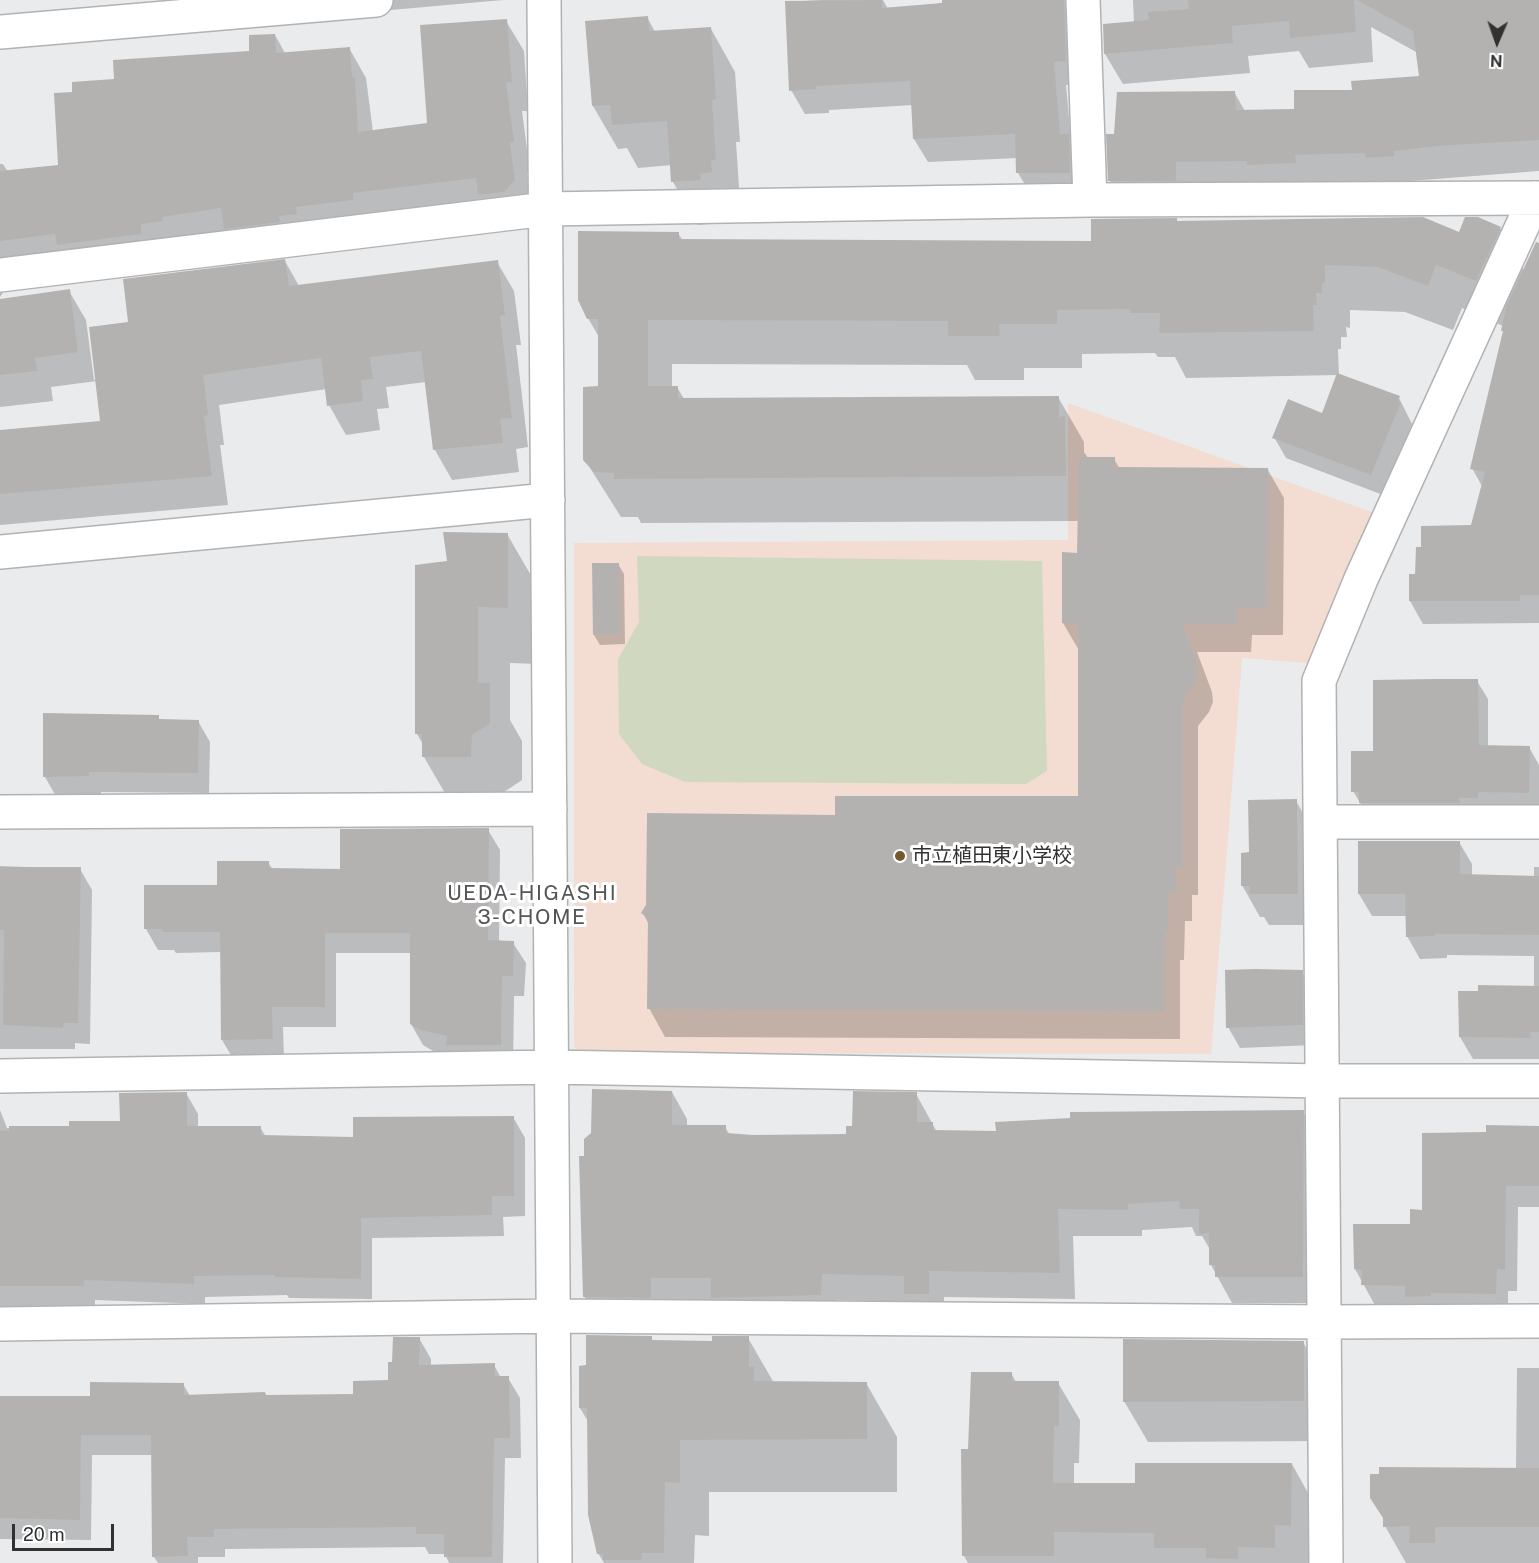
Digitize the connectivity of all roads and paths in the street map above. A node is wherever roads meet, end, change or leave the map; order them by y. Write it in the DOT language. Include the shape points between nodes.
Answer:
graph roads {
  1 [pos="376,0"];
  2 [pos="544,0"];
  3 [pos="1083,0"];
  4 [pos="0,32"];
  5 [pos="1537,198"];
  6 [pos="1090,200"];
  7 [pos="546,209"];
  8 [pos="0,275"];
  9 [pos="548,500"];
  10 [pos="0,552"];
  11 [pos="550,809"];
  12 [pos="0,812"];
  13 [pos="1320,822"];
  14 [pos="1539,822"];
  15 [pos="552,1067"];
  16 [pos="0,1076"];
  17 [pos="1322,1081"];
  18 [pos="1539,1081"];
  19 [pos="554,1316"];
  20 [pos="1324,1322"];
  21 [pos="1539,1322"];
  22 [pos="0,1324"];
  23 [pos="555,1563"];
  24 [pos="1326,1563"];
  1 -- 4 [label="street"];
  2 -- 7 [label="street"];
  3 -- 6 [label="street"];
  5 -- 6 [label="street"];
  5 -- 13 [label="street" via="1361,579 1319,681"];
  6 -- 7 [label="street"];
  7 -- 8 [label="street"];
  7 -- 9 [label="street"];
  9 -- 10 [label="street"];
  9 -- 11 [label="street"];
  11 -- 12 [label="street"];
  11 -- 15 [label="street"];
  13 -- 14 [label="street"];
  13 -- 17 [label="street"];
  15 -- 16 [label="street"];
  15 -- 17 [label="street"];
  15 -- 19 [label="street"];
  17 -- 18 [label="street"];
  17 -- 20 [label="street"];
  19 -- 20 [label="street"];
  19 -- 22 [label="street"];
  19 -- 23 [label="street"];
  20 -- 21 [label="street"];
  20 -- 24 [label="street"];
}
